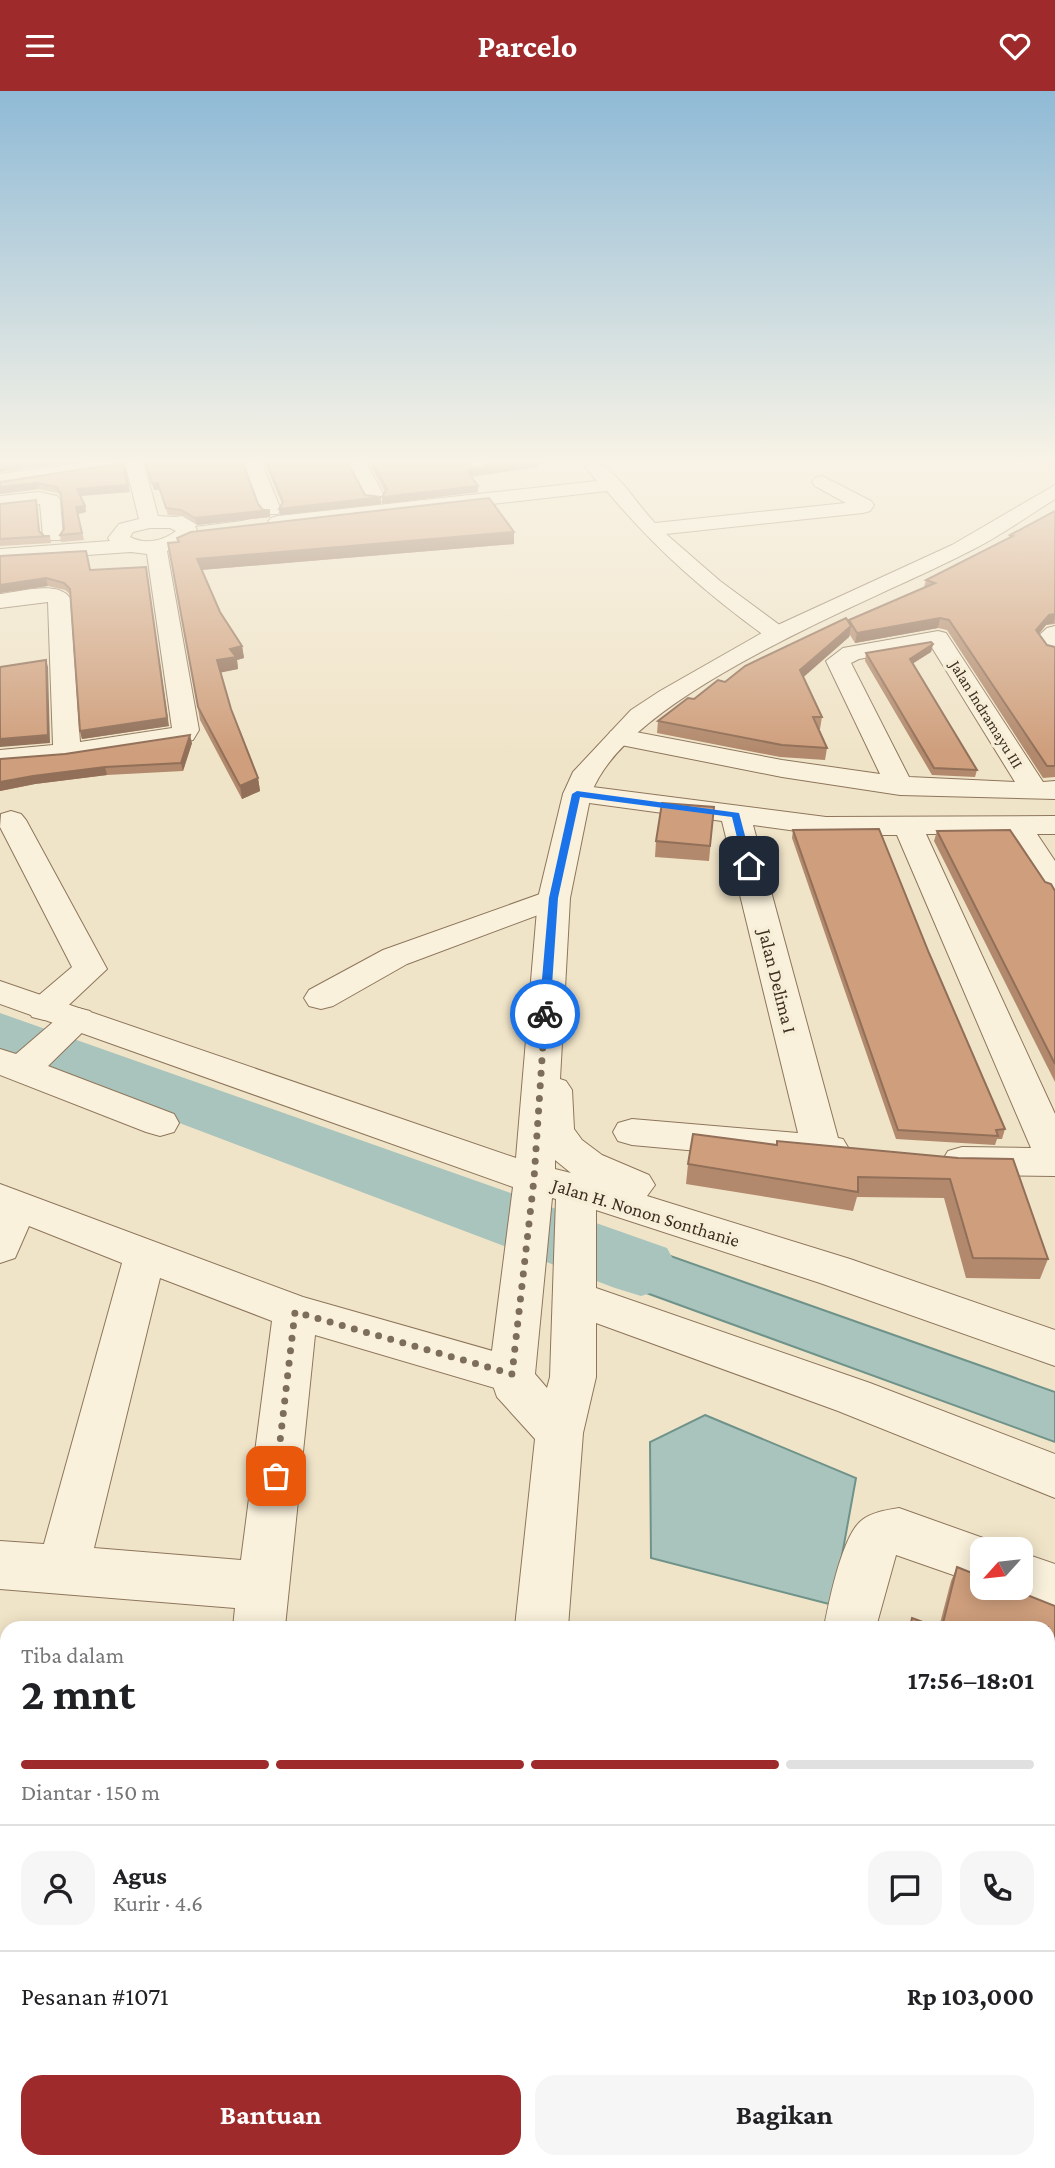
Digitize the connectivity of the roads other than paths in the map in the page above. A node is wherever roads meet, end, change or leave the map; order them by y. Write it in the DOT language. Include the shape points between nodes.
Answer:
graph roads {
  1 [pos="158,558"];
  2 [pos="680,558"];
  3 [pos="940,558"];
  4 [pos="0,601"];
  5 [pos="1055,633"];
  6 [pos="777,634"];
  7 [pos="1055,649"];
  8 [pos="613,744"];
  9 [pos="66,752"];
  10 [pos="0,758"];
  11 [pos="580,786"];
  12 [pos="900,787"];
  13 [pos="1045,790"];
  14 [pos="736,814"];
  15 [pos="11,820"];
  16 [pos="1055,825"];
  17 [pos="1017,826"];
  18 [pos="908,827"];
  19 [pos="1055,884"];
  20 [pos="554,898"];
  21 [pos="0,992"];
  22 [pos="321,998"];
  23 [pos="62,1020"];
  24 [pos="16,1064"];
  25 [pos="540,1067"];
  26 [pos="160,1123"];
  27 [pos="632,1132"];
  28 [pos="821,1148"];
  29 [pos="860,1152"];
  30 [pos="926,1158"];
  31 [pos="1055,1159"];
  32 [pos="533,1184"];
  33 [pos="576,1201"];
  34 [pos="8,1202"];
  35 [pos="0,1247"];
  36 [pos="145,1254"];
  37 [pos="835,1271"];
  38 [pos="574,1299"];
  39 [pos="295,1312"];
  40 [pos="1055,1348"];
  41 [pos="513,1367"];
  42 [pos="559,1433"];
  43 [pos="1055,1476"];
  44 [pos="970,1558"];
  45 [pos="0,1565"];
  46 [pos="63,1570"];
  47 [pos="1033,1581"];
  48 [pos="1055,1589"];
  49 [pos="261,1607"];
  50 [pos="542,1621"];
  51 [pos="852,1621"];
  1 -- 9 [label="street" via="186,730 177,736"];
  2 -- 6 [label="street"];
  3 -- 6 [label="street"];
  4 -- 9 [label="street" via="59,598"];
  5 -- 7 [label="street" via="1048,639"];
  6 -- 8 [label="street" via="669,696 640,716"];
  8 -- 11 [label="street"];
  8 -- 12 [label="street"];
  9 -- 10 [label="street"];
  11 -- 14 [label="street"];
  11 -- 20 [label="street"];
  12 -- 13 [label="street"];
  12 -- 13 [label="street, Jalan Indramayu III" via="838,661 852,653 938,638"];
  14 -- 18 [label="street" via="826,826"];
  14 -- 28 [label="street, Jalan Delima I"];
  15 -- 23 [label="street" via="90,969"];
  16 -- 17 [label="street"];
  17 -- 18 [label="street"];
  17 -- 19 [label="street"];
  18 -- 31 [label="street"];
  20 -- 22 [label="street" via="395,957"];
  20 -- 25 [label="street"];
  21 -- 23 [label="street, Jalan H. Nonon Sonthanie"];
  23 -- 24 [label="street"];
  23 -- 32 [label="street, Jalan H. Nonon Sonthanie"];
  24 -- 26 [label="street"];
  25 -- 32 [label="street"];
  25 -- 37 [label="street" via="553,1086 555,1129 572,1154 598,1173 736,1219"];
  27 -- 28 [label="street"];
  28 -- 29 [label="street"];
  30 -- 31 [label="street"];
  32 -- 33 [label="street, Jalan H. Nonon Sonthanie"];
  32 -- 41 [label="street"];
  33 -- 37 [label="street, Jalan H. Nonon Sonthanie"];
  33 -- 38 [label="street"];
  34 -- 35 [label="street"];
  34 -- 36 [label="street"];
  36 -- 39 [label="street"];
  36 -- 46 [label="street"];
  37 -- 40 [label="street, Jalan H. Nonon Sonthanie"];
  38 -- 42 [label="street" via="573,1377"];
  38 -- 43 [label="street" via="854,1397"];
  39 -- 41 [label="street"];
  39 -- 49 [label="street"];
  41 -- 42 [label="street" via="513,1384"];
  42 -- 50 [label="street"];
  44 -- 51 [label="street" via="899,1531 881,1535 871,1546"];
  45 -- 46 [label="street"];
  46 -- 49 [label="street"];
  47 -- 48 [label="street"];
}
